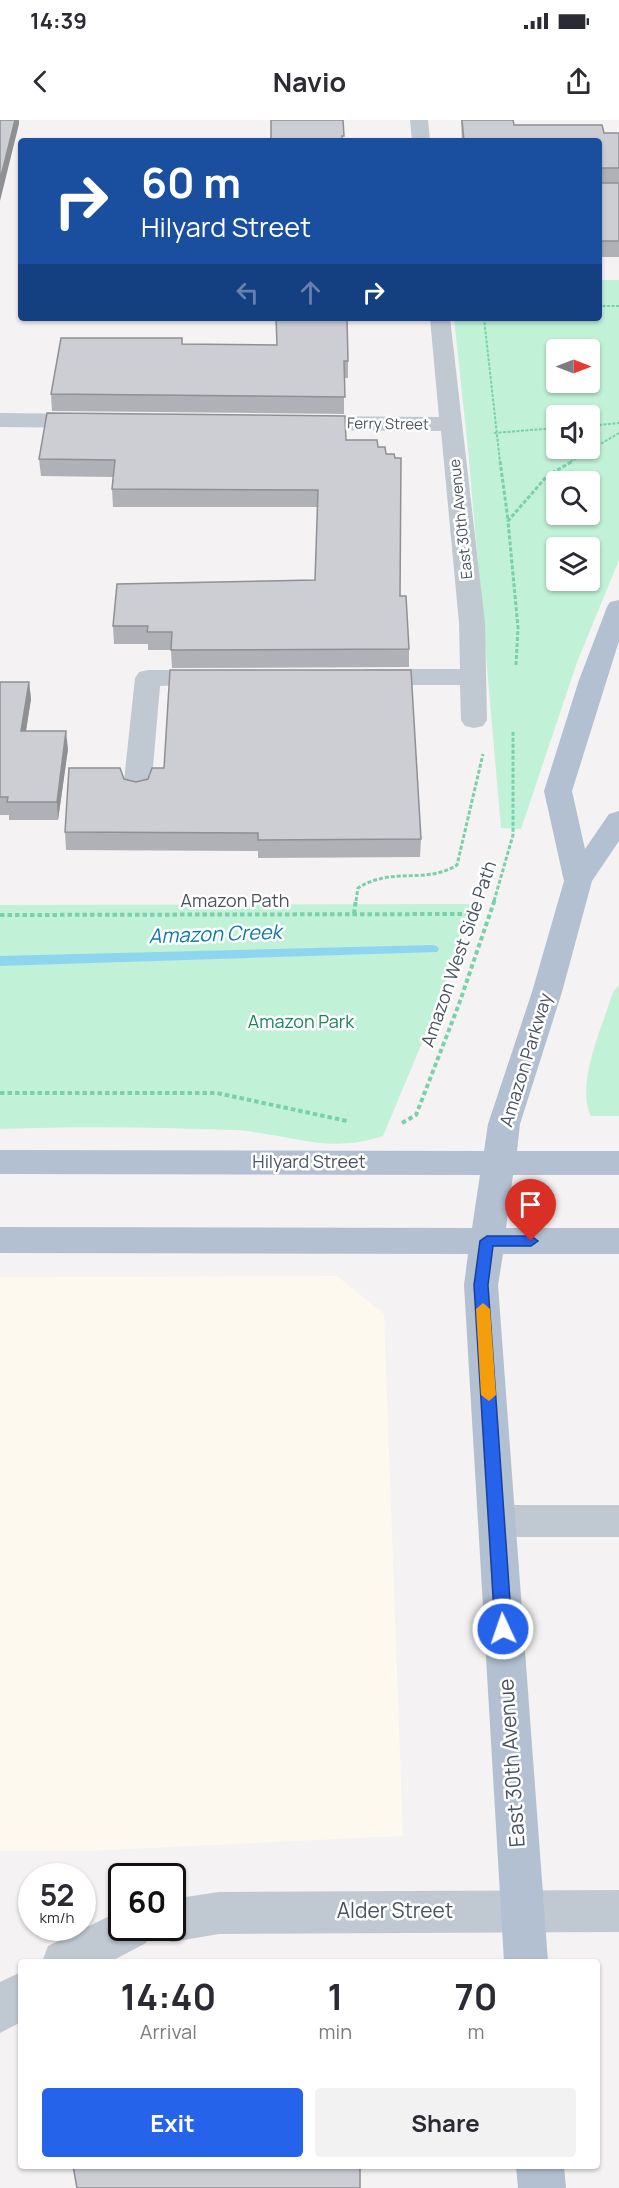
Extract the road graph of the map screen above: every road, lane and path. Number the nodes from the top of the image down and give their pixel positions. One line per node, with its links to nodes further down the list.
1 (419, 120): 2 (street)
2 (421, 138)
3 (602, 306): 4 (path)
4 (619, 306)
5 (440, 321): 12 (street, East 30th Avenue)
6 (484, 321): 14 (path)
7 (0, 420): 8 (street)
8 (107, 421)
9 (273, 423): 12 (street, Ferry Street)
10 (619, 423): 11 (path)
11 (600, 425)
12 (452, 429): 14 (path); 20 (street, East 30th Avenue)
13 (546, 429): 14 (path)
14 (496, 433): 16 (path)
15 (619, 434): 16 (path)
16 (508, 521): 18 (path)
17 (619, 607): 27 (main road, Amazon Parkway)
18 (516, 674)
19 (338, 677): 20 (street)
20 (473, 677): 22 (street, East 30th Avenue)
21 (243, 678): 25 (street)
22 (474, 720)
23 (504, 733): 33 (path, Amazon West Side Path)
24 (485, 747): 28 (path)
25 (137, 790)
26 (619, 820): 27 (main road, Amazon Parkway)
27 (578, 881): 35 (main road, Amazon Parkway)
28 (354, 914): 29 (path, Amazon Path); 30 (path, Amazon Path)
29 (470, 914)
30 (0, 915)
31 (0, 1093): 32 (path)
32 (350, 1121)
33 (400, 1123)
34 (0, 1161): 35 (main road, Hilyard Street)
35 (499, 1163): 36 (main road, Hilyard Street); 39 (main road, Amazon Parkway)
36 (619, 1163)
37 (0, 1240): 39 (main road)
38 (619, 1240): 39 (main road)
39 (487, 1241): 40 (main road, East 30th Avenue)
40 (497, 1521): 41 (street); 42 (main road, East 30th Avenue)
41 (619, 1521)
42 (522, 1910): 43 (street, Alder Street); 44 (street, Alder Street); 47 (main road, East 30th Avenue)
43 (619, 1911)
44 (186, 1918)
45 (108, 1939): 46 (street)
46 (70, 1959)
47 (526, 1959)
48 (18, 1996): 49 (street)
49 (0, 2010)
50 (540, 2169): 51 (main road)
51 (542, 2188)

